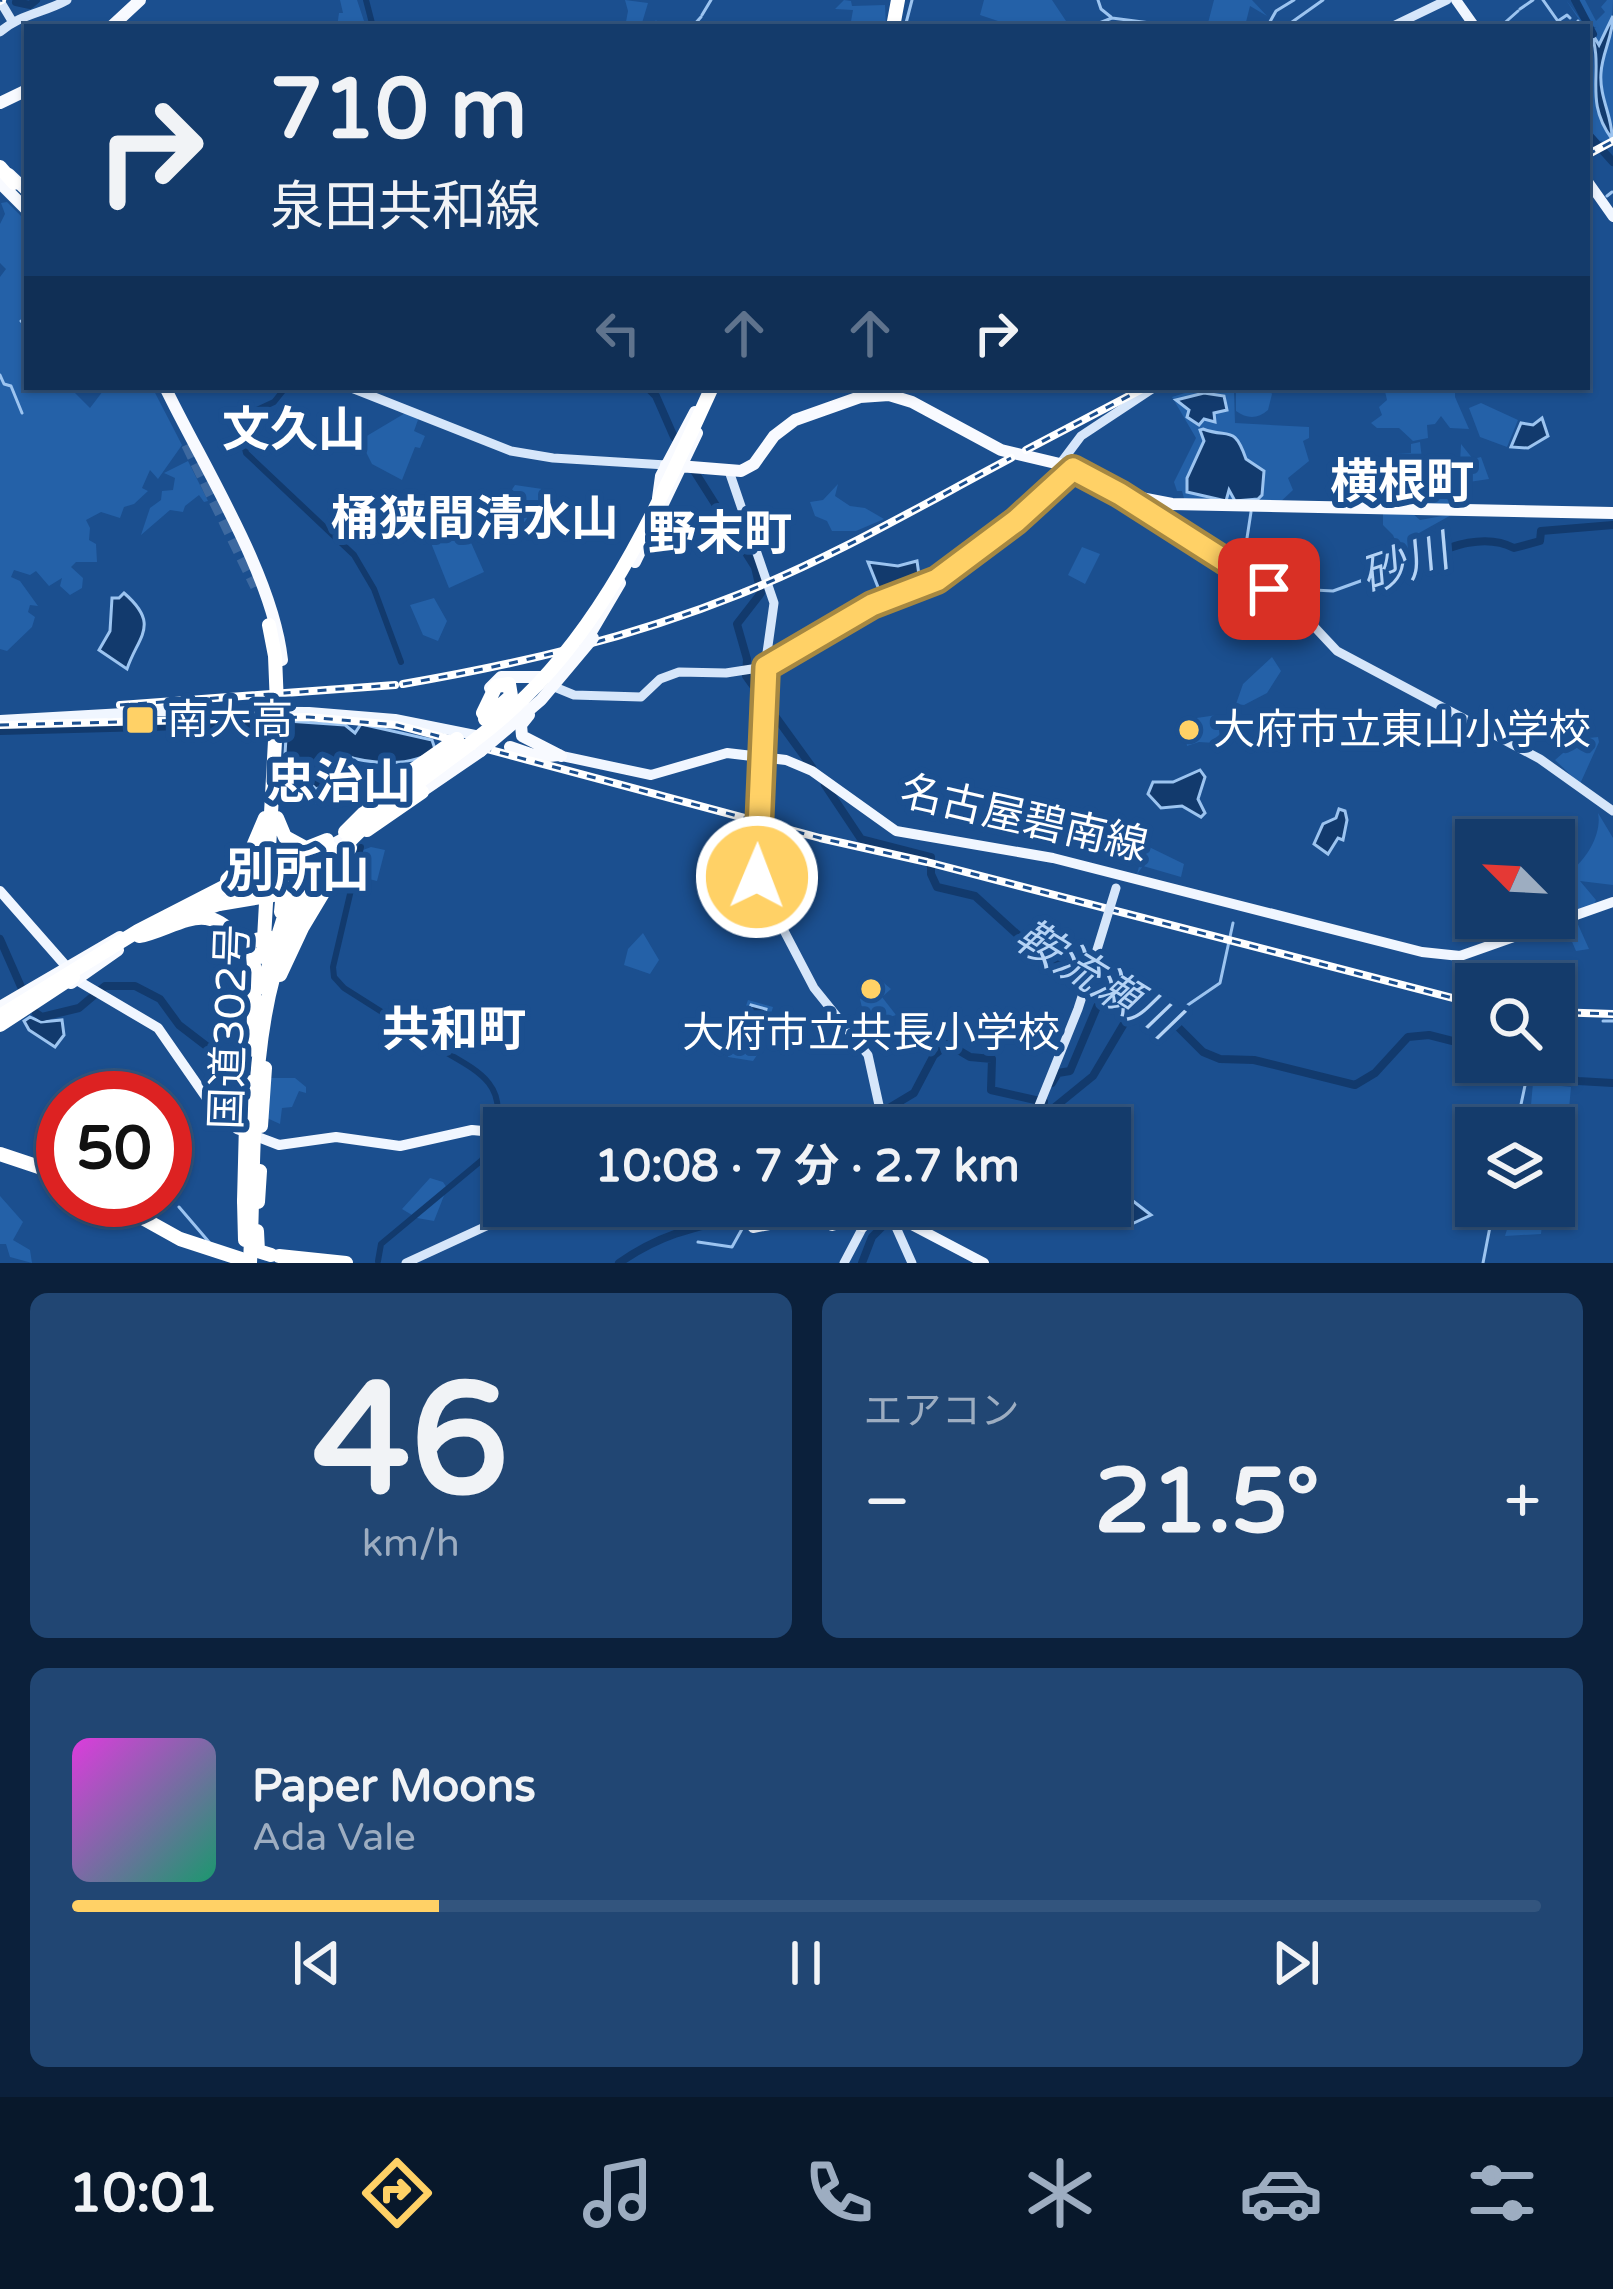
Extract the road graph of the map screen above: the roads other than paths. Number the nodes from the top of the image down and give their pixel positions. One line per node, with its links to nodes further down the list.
1 (67, 0): 5 (main road)
2 (140, 0): 6 (highway)
3 (1454, 0): 7 (main road); 8 (main road)
4 (0, 2): 5 (main road)
5 (12, 21): 9 (main road)
6 (114, 24)
7 (1398, 24)
8 (1474, 24)
9 (0, 32)
10 (6, 179): 12 (highway)
11 (1590, 187): 13 (main road)
12 (24, 206)
13 (1613, 219)
14 (162, 390): 35 (highway, 国道302号, bridge)
15 (357, 390): 22 (main road)
16 (708, 390): 22 (highway, bridge)
17 (708, 390): 33 (highway, bridge)
18 (709, 390): 22 (highway)
19 (709, 390): 33 (highway, bridge)
20 (1150, 390): 21 (main road)
21 (1066, 466): 23 (highway); 24 (highway); 29 (main road)
22 (670, 471): 23 (highway); 26 (highway); 26 (highway)
23 (729, 471): 29 (main road)
24 (1120, 494): 25 (highway); 40 (main road)
25 (1613, 513)
26 (635, 556): 28 (highway)
27 (271, 626): 35 (highway, bridge)
28 (587, 639): 30 (highway, bridge); 31 (highway, bridge); 33 (highway, bridge)
29 (766, 667): 30 (main road); 37 (main road)
30 (554, 682): 31 (highway); 33 (highway)
31 (524, 698): 33 (highway); 33 (highway, bridge); 34 (highway, bridge)
32 (0, 720): 33 (main road)
33 (477, 738): 34 (main road); 34 (highway, bridge); 38 (highway); 38 (highway); 41 (highway, bridge); 41 (highway); 41 (highway, bridge); 42 (highway, bridge); 51 (highway, bridge); 65 (highway, bridge)
34 (540, 751): 36 (highway)
35 (275, 753): 39 (highway, bridge); 44 (highway, bridge); 44 (highway, 国道302号); 49 (highway, bridge); 52 (highway, bridge)
36 (561, 756): 37 (main road, 名古屋碧南線)
37 (760, 756): 43 (main road, 名古屋碧南線); 59 (main road, bridge)
38 (422, 792): 41 (highway); 50 (highway)
39 (278, 802): 41 (highway, bridge); 42 (highway, bridge)
40 (1613, 811)
41 (353, 832): 44 (highway); 46 (highway, bridge); 48 (highway, bridge); 54 (highway, bridge)
42 (322, 864): 48 (highway, bridge); 50 (highway); 51 (highway, bridge); 65 (highway, bridge)
43 (1121, 874): 47 (main road, 名古屋碧南線); 60 (main road, bridge)
44 (268, 878): 46 (highway, bridge); 48 (highway); 56 (highway, bridge); 62 (highway, 国道302号)
45 (0, 891): 52 (main road)
46 (285, 892): 48 (highway, bridge)
47 (1613, 902)
48 (179, 915): 49 (highway, bridge); 49 (highway); 52 (highway, bridge); 57 (highway, bridge)
49 (131, 937): 52 (highway); 55 (highway, bridge)
50 (290, 942): 54 (highway, bridge)
51 (272, 947): 56 (highway, bridge)
52 (75, 971): 53 (highway); 55 (highway, bridge); 62 (main road)
53 (33, 998): 55 (highway, bridge); 55 (highway)
54 (272, 1000): 58 (highway, bridge)
55 (0, 1017)
56 (255, 1018): 57 (highway, bridge); 62 (highway, 国道302号)
57 (253, 1052): 58 (highway, bridge)
58 (258, 1073): 65 (highway, bridge); 65 (highway, bridge)
59 (879, 1107)
60 (1039, 1107)
61 (483, 1131): 62 (main road)
62 (254, 1136): 65 (highway, 国道302号); 71 (highway, 国道302号)
63 (5, 1155): 64 (highway)
64 (36, 1165)
65 (251, 1212): 71 (highway, bridge); 71 (highway)
66 (159, 1227): 71 (highway)
67 (484, 1227): 74 (main road)
68 (862, 1227): 75 (main road)
69 (896, 1227): 76 (main road)
70 (916, 1227): 77 (main road)
71 (254, 1257): 72 (highway); 73 (highway)
72 (304, 1263)
73 (346, 1263)
74 (406, 1263)
75 (844, 1263)
76 (912, 1263)
77 (984, 1263)

